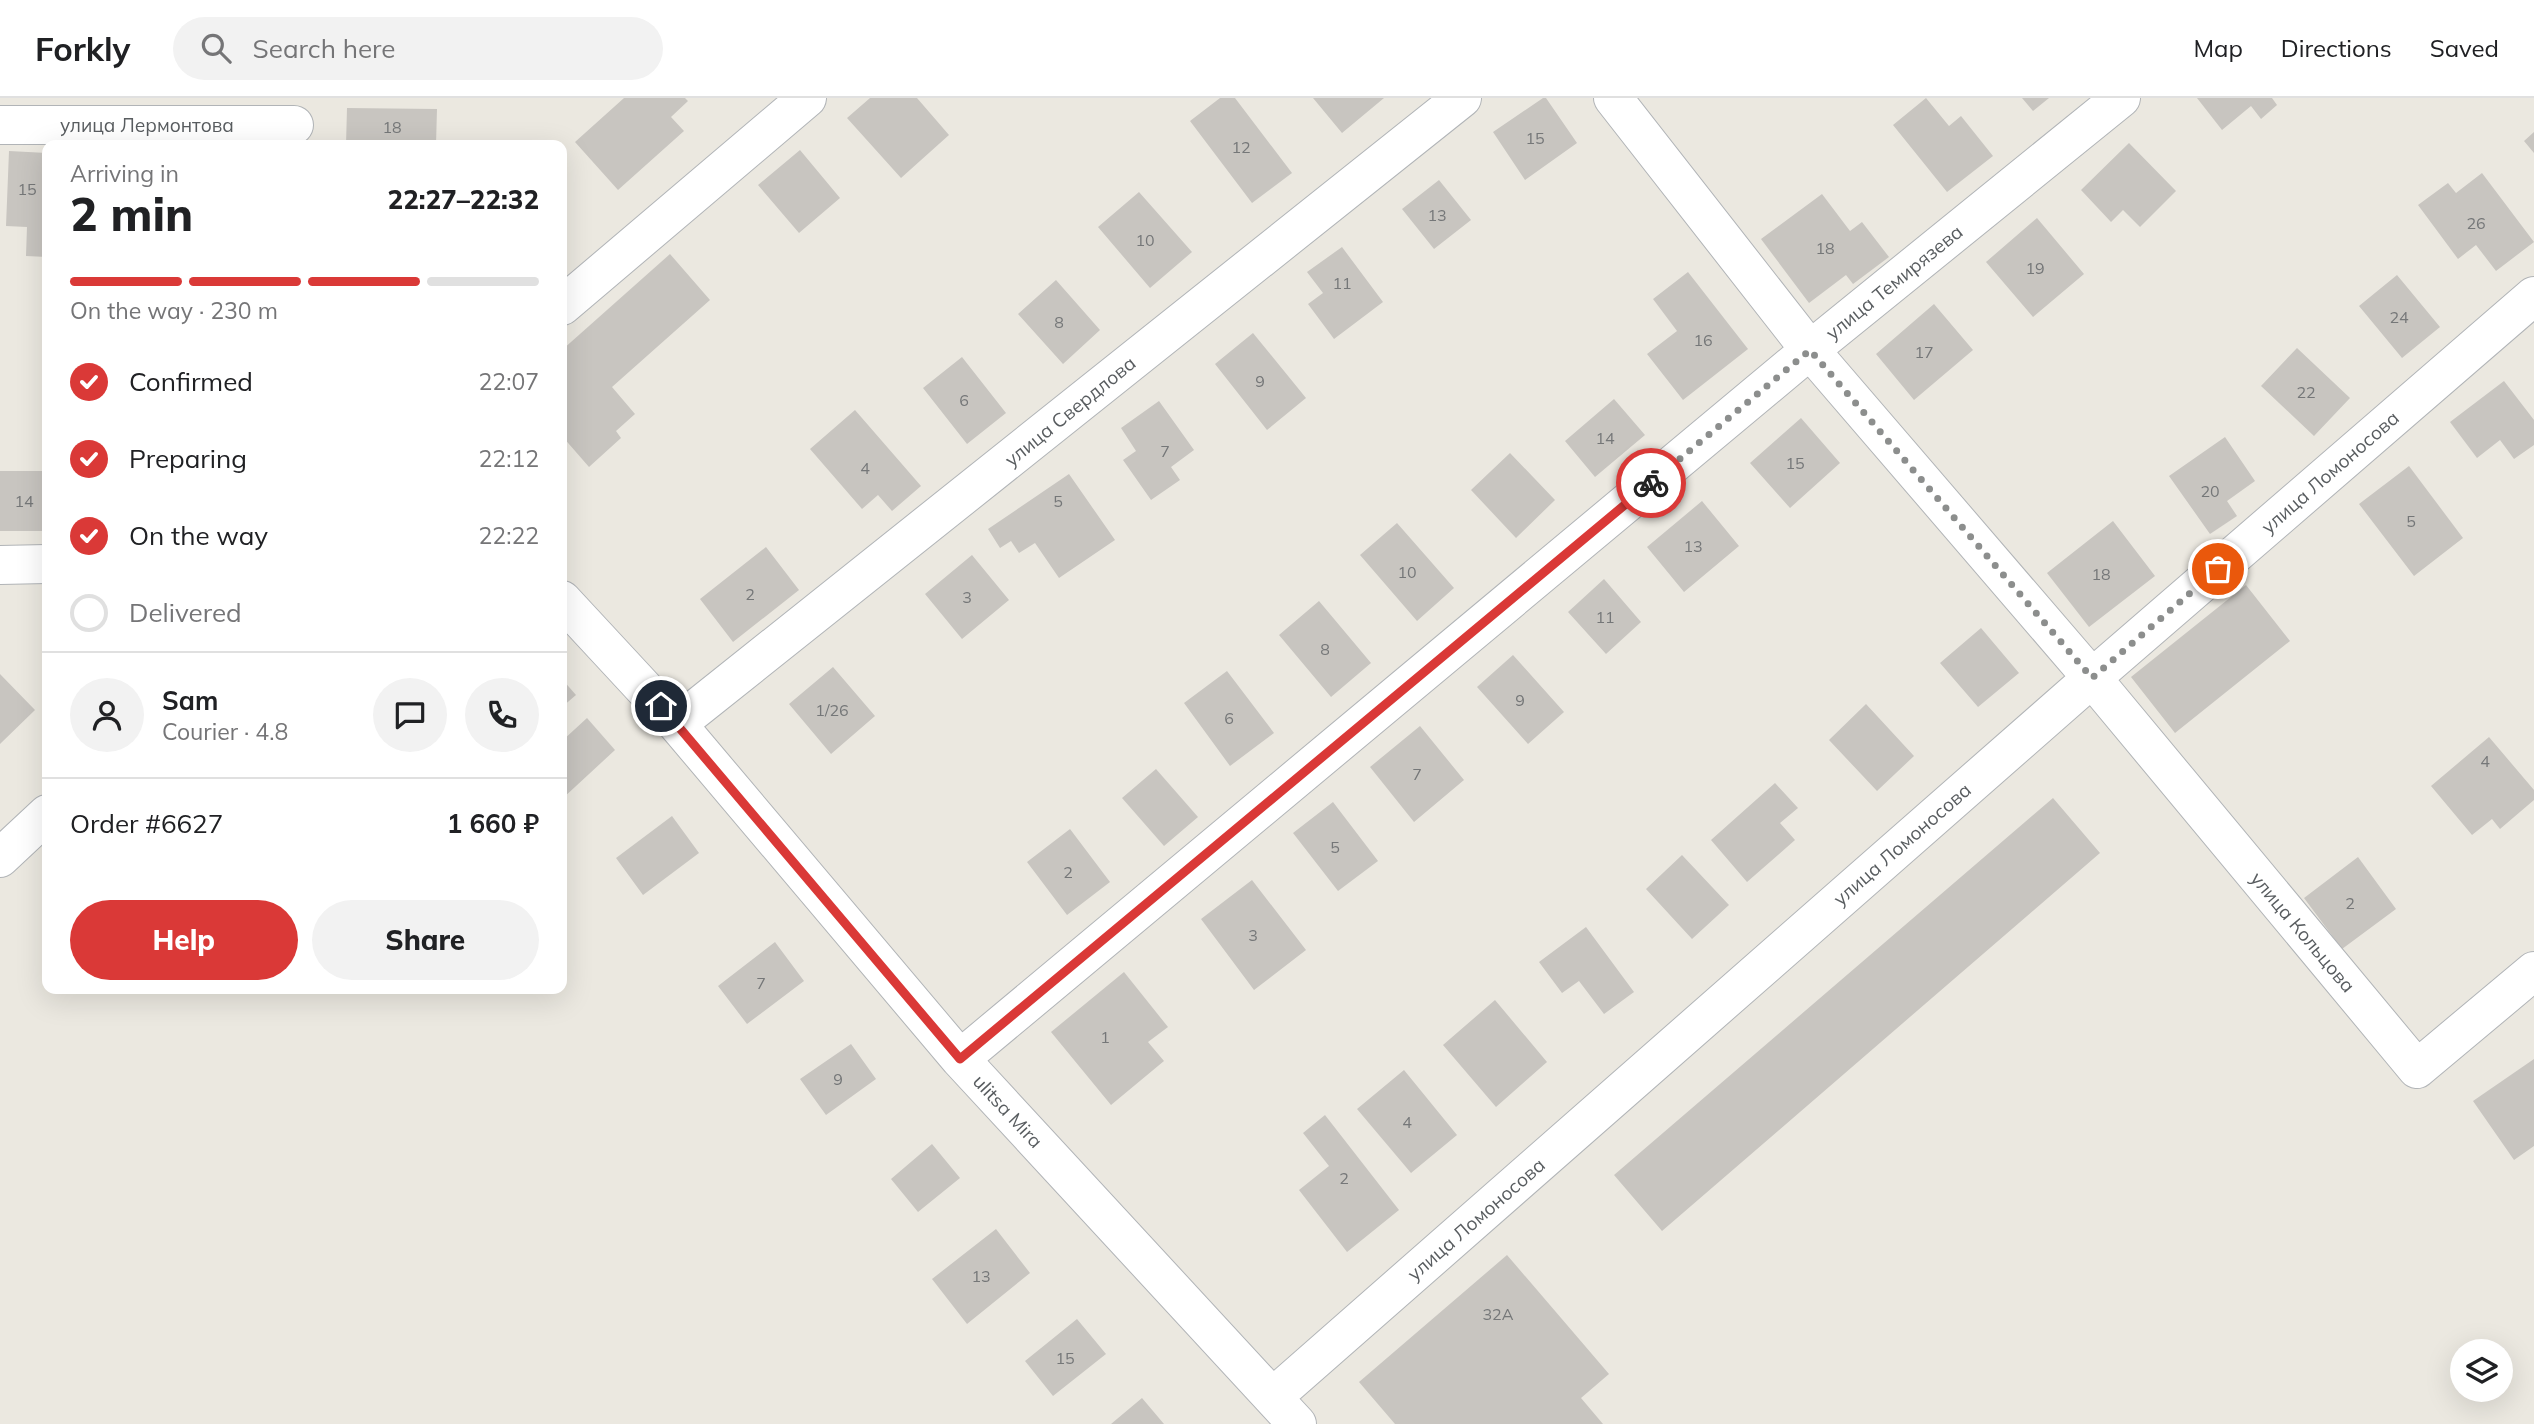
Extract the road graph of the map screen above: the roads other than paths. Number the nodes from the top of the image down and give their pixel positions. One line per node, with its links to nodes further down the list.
1 (807, 98): 8 (street)
2 (1462, 98): 14 (street, улица Свердлова)
3 (1613, 98): 9 (street)
4 (2121, 98): 9 (street, улица Темирязева)
5 (296, 123): 6 (street, улица Лермонтова)
6 (0, 125)
7 (2534, 296): 13 (street, улица Ломоносова)
8 (567, 302)
9 (1810, 350): 13 (street); 18 (street, улица Темирязева)
10 (42, 564): 11 (street)
11 (0, 565)
12 (567, 605): 14 (street, ulitsa Mira)
13 (2092, 678): 17 (street, улица Кольцова); 19 (street, улица Ломоносова)
14 (677, 724): 18 (street, ulitsa Mira)
15 (42, 819): 16 (street)
16 (0, 858)
17 (2534, 971)
18 (960, 1059): 19 (street, ulitsa Mira)
19 (1286, 1410)

